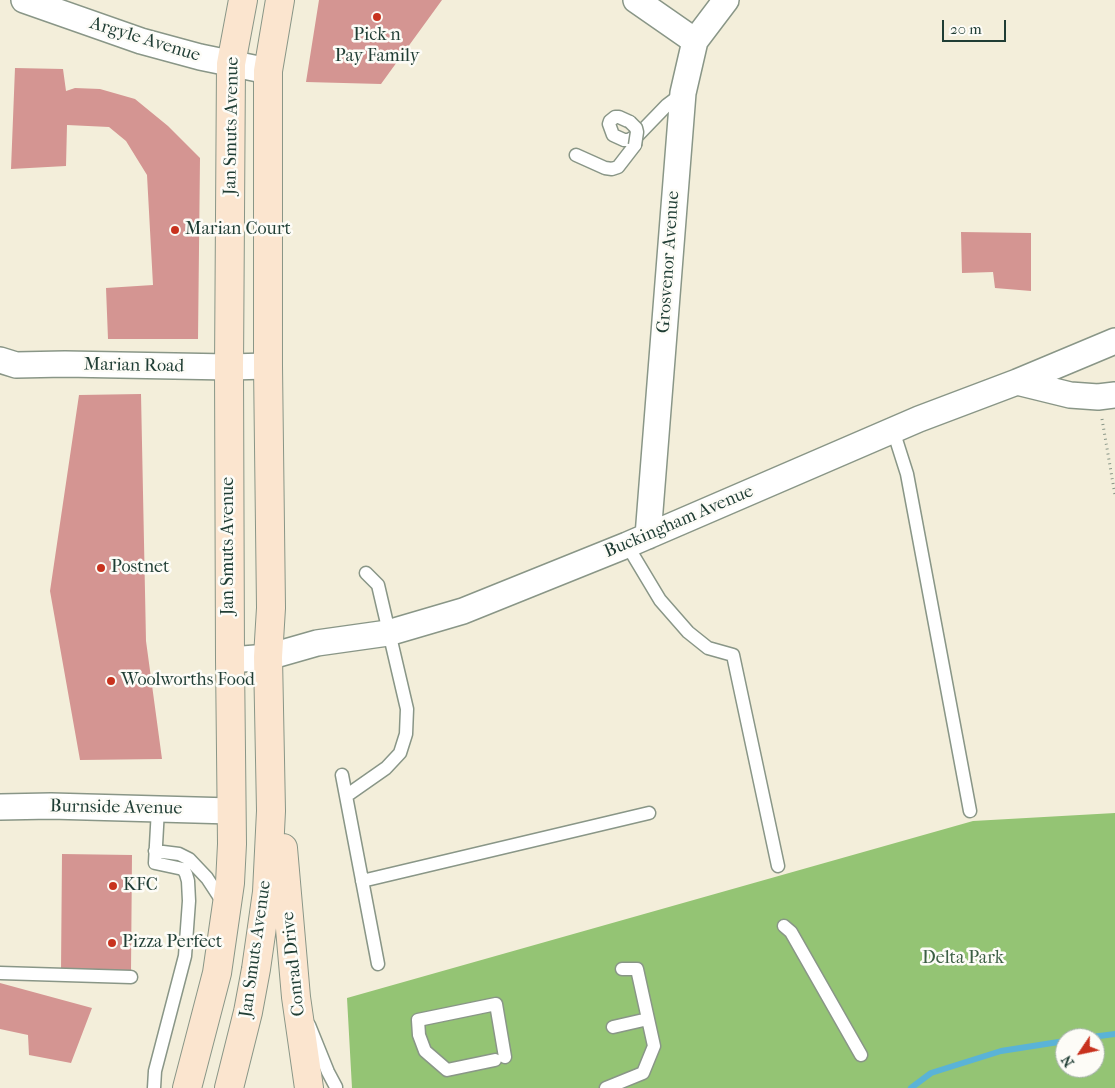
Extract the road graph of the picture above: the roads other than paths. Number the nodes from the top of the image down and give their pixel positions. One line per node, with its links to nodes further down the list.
1 (24, 0): 7 (street, Argyle Avenue)
2 (243, 0): 7 (main road, Jan Smuts Avenue)
3 (280, 0): 8 (main road, Jan Smuts Avenue)
4 (636, 0): 6 (street)
5 (726, 0): 6 (street, Grosvenor Avenue)
6 (695, 41): 9 (street, Grosvenor Avenue)
7 (232, 64): 8 (street, Argyle Avenue); 14 (main road, Jan Smuts Avenue)
8 (268, 71): 13 (main road, Jan Smuts Avenue)
9 (683, 92): 10 (lane, bridge); 18 (street, Grosvenor Avenue)
10 (576, 155)
11 (1115, 341): 15 (street, Buckingham Avenue)
12 (0, 360): 14 (street, Marian Road)
13 (268, 366): 14 (street, Marian Road); 21 (main road, Jan Smuts Avenue)
14 (229, 367): 22 (main road, Jan Smuts Avenue)
15 (1017, 382): 16 (street); 17 (street, Buckingham Avenue)
16 (1107, 396)
17 (893, 430): 18 (street, Buckingham Avenue); 29 (lane)
18 (638, 541): 20 (street, Buckingham Avenue); 32 (lane)
19 (366, 573): 20 (lane)
20 (388, 633): 21 (street, Buckingham Avenue); 24 (lane)
21 (268, 657): 22 (street, Buckingham Avenue); 28 (main road, Jan Smuts Avenue)
22 (230, 660): 27 (main road, Jan Smuts Avenue)
23 (342, 775): 24 (lane)
24 (346, 796): 33 (lane)
25 (0, 807): 26 (street, Burnside Avenue)
26 (158, 809): 27 (street, Burnside Avenue); 31 (lane)
27 (231, 811): 28 (main road); 34 (main road, Jan Smuts Avenue)
28 (271, 811): 46 (main road, Jan Smuts Avenue); 47 (main road, Conrad Drive)
29 (970, 811)
30 (649, 813): 33 (lane)
31 (155, 851): 34 (lane); 44 (lane)
32 (778, 866)
33 (362, 881): 36 (lane)
34 (226, 907): 45 (main road, Jan Smuts Avenue)
35 (784, 926): 42 (lane)
36 (378, 964)
37 (622, 969): 40 (lane)
38 (0, 973): 39 (lane)
39 (131, 977)
40 (648, 1019): 41 (lane); 48 (lane)
41 (613, 1027)
42 (861, 1055)
43 (500, 1058): 43 (lane)
44 (154, 1088)
45 (187, 1088)
46 (229, 1088)
47 (331, 1088)
48 (606, 1088)

